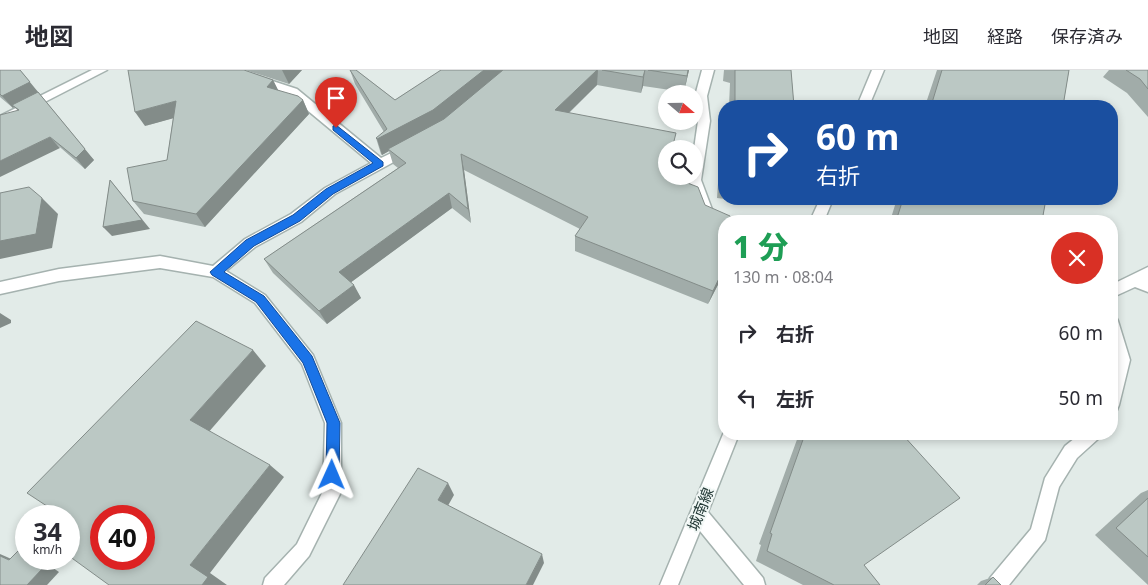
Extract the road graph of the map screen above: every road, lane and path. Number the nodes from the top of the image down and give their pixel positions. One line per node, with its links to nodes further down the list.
1 (101, 70): 6 (street)
2 (228, 70): 8 (street)
3 (708, 70): 9 (street)
4 (878, 70): 5 (street)
5 (866, 100)
6 (0, 121)
7 (419, 143): 8 (street)
8 (380, 164): 10 (street)
9 (718, 221)
10 (216, 272): 13 (street); 20 (street)
11 (1148, 273): 12 (street)
12 (1142, 284): 14 (street)
13 (0, 288)
14 (1118, 290)
15 (1118, 345): 16 (street)
16 (1118, 376)
17 (729, 440): 19 (street, 城南線)
18 (1085, 440): 23 (street)
19 (698, 514): 21 (street, 城南線); 22 (street)
20 (272, 585)
21 (669, 585)
22 (756, 585)
23 (997, 585)

